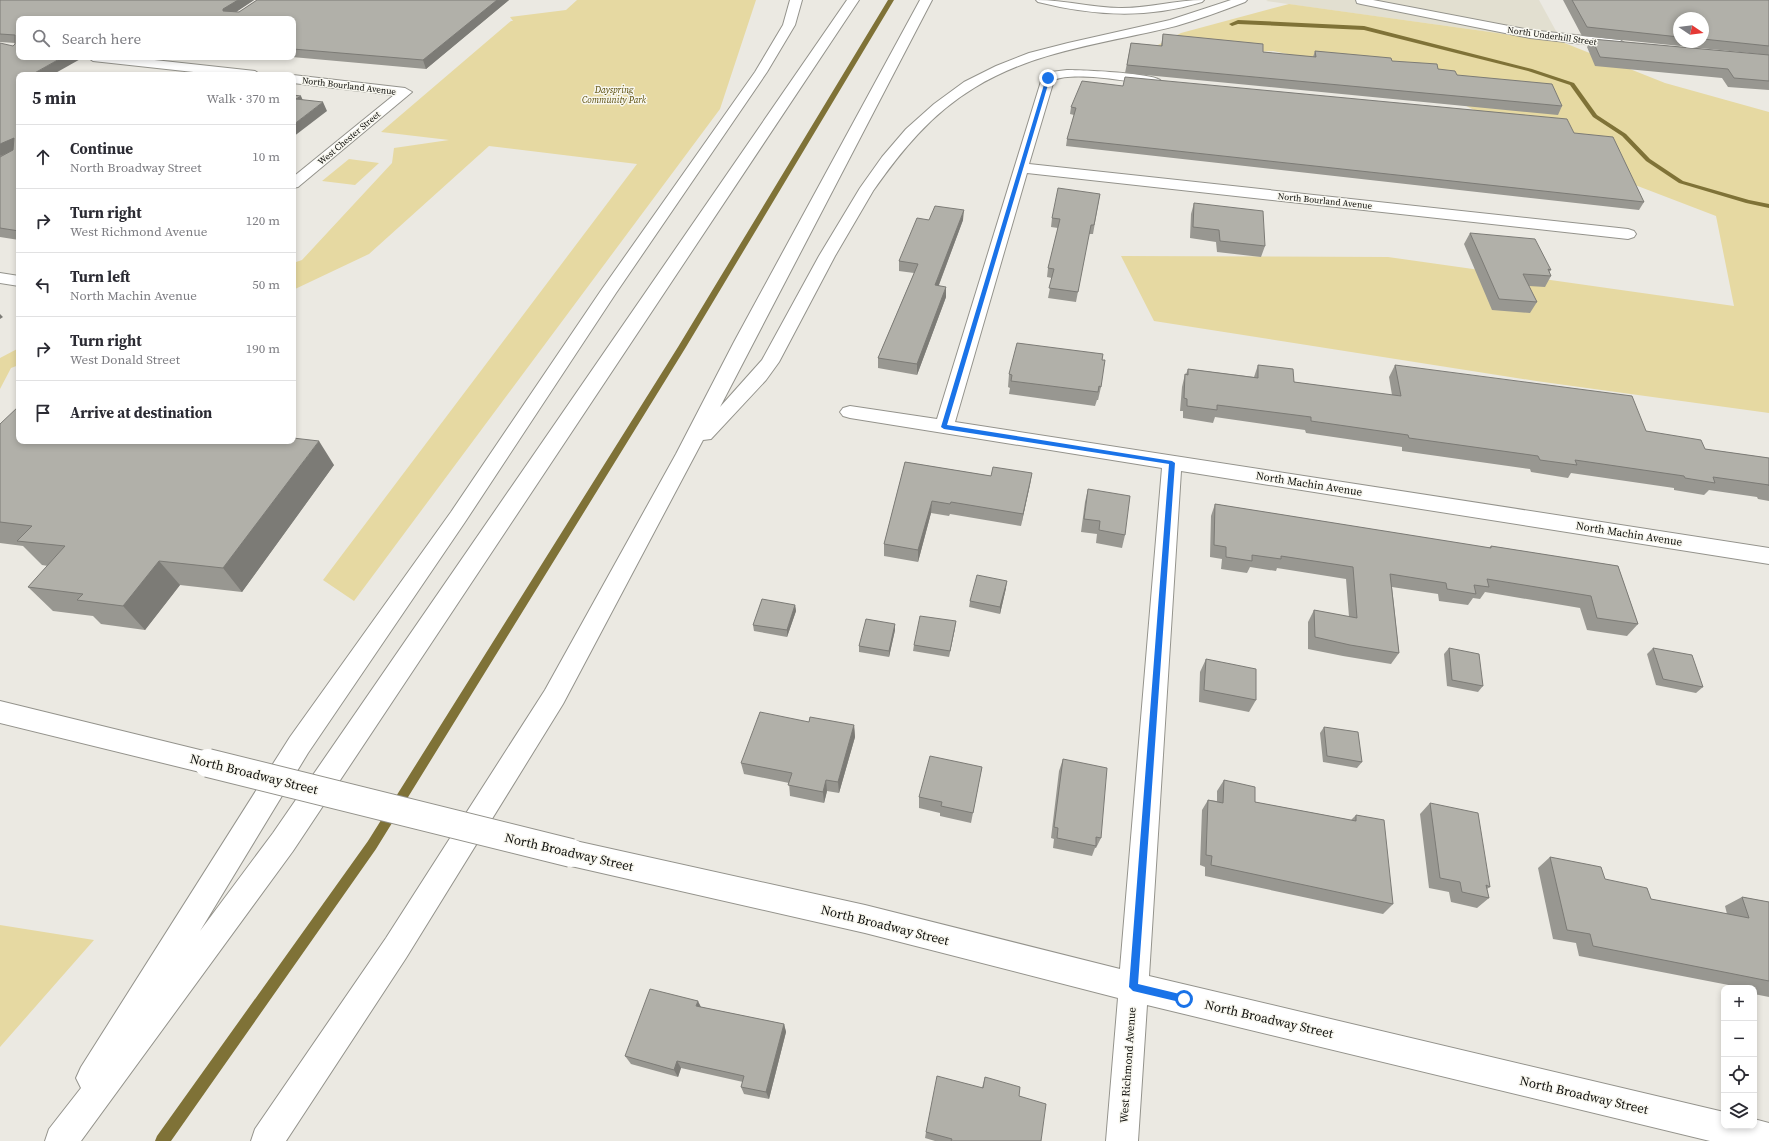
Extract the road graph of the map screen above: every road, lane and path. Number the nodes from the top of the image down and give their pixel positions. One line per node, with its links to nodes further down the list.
1 (796, 0): 32 (main road)
2 (842, 0): 18 (main road)
3 (853, 0): 18 (main road)
4 (926, 0): 26 (main road)
5 (1042, 0): 6 (main road)
6 (1198, 0)
7 (1241, 0): 26 (main road)
8 (1361, 1): 9 (main road, North Underhill Street)
9 (1631, 46)
10 (123, 60): 12 (main road)
11 (169, 60): 12 (main road)
12 (162, 64): 13 (main road); 14 (main road)
13 (150, 72)
14 (230, 72)
15 (296, 79): 17 (main road, North Bourland Avenue)
16 (1171, 82): 19 (main road)
17 (405, 92): 20 (main road, West Chester Street)
18 (777, 111): 33 (main road)
19 (1022, 168): 21 (main road, North Bourland Avenue); 25 (main road)
20 (296, 182)
21 (1628, 234)
22 (0, 278): 23 (main road)
23 (16, 281)
24 (850, 412): 25 (main road, North Machin Avenue)
25 (944, 427): 27 (main road, North Machin Avenue)
26 (686, 454): 34 (main road)
27 (1172, 463): 28 (main road, North Machin Avenue); 30 (main road, West Richmond Avenue)
28 (1769, 556)
29 (0, 712): 30 (main road, North Broadway Street, bridge)
30 (1133, 987): 31 (main road, North Broadway Street); 35 (main road, West Richmond Avenue)
31 (1769, 1139)
32 (53, 1141)
33 (61, 1141)
34 (267, 1141)
35 (1122, 1141)

